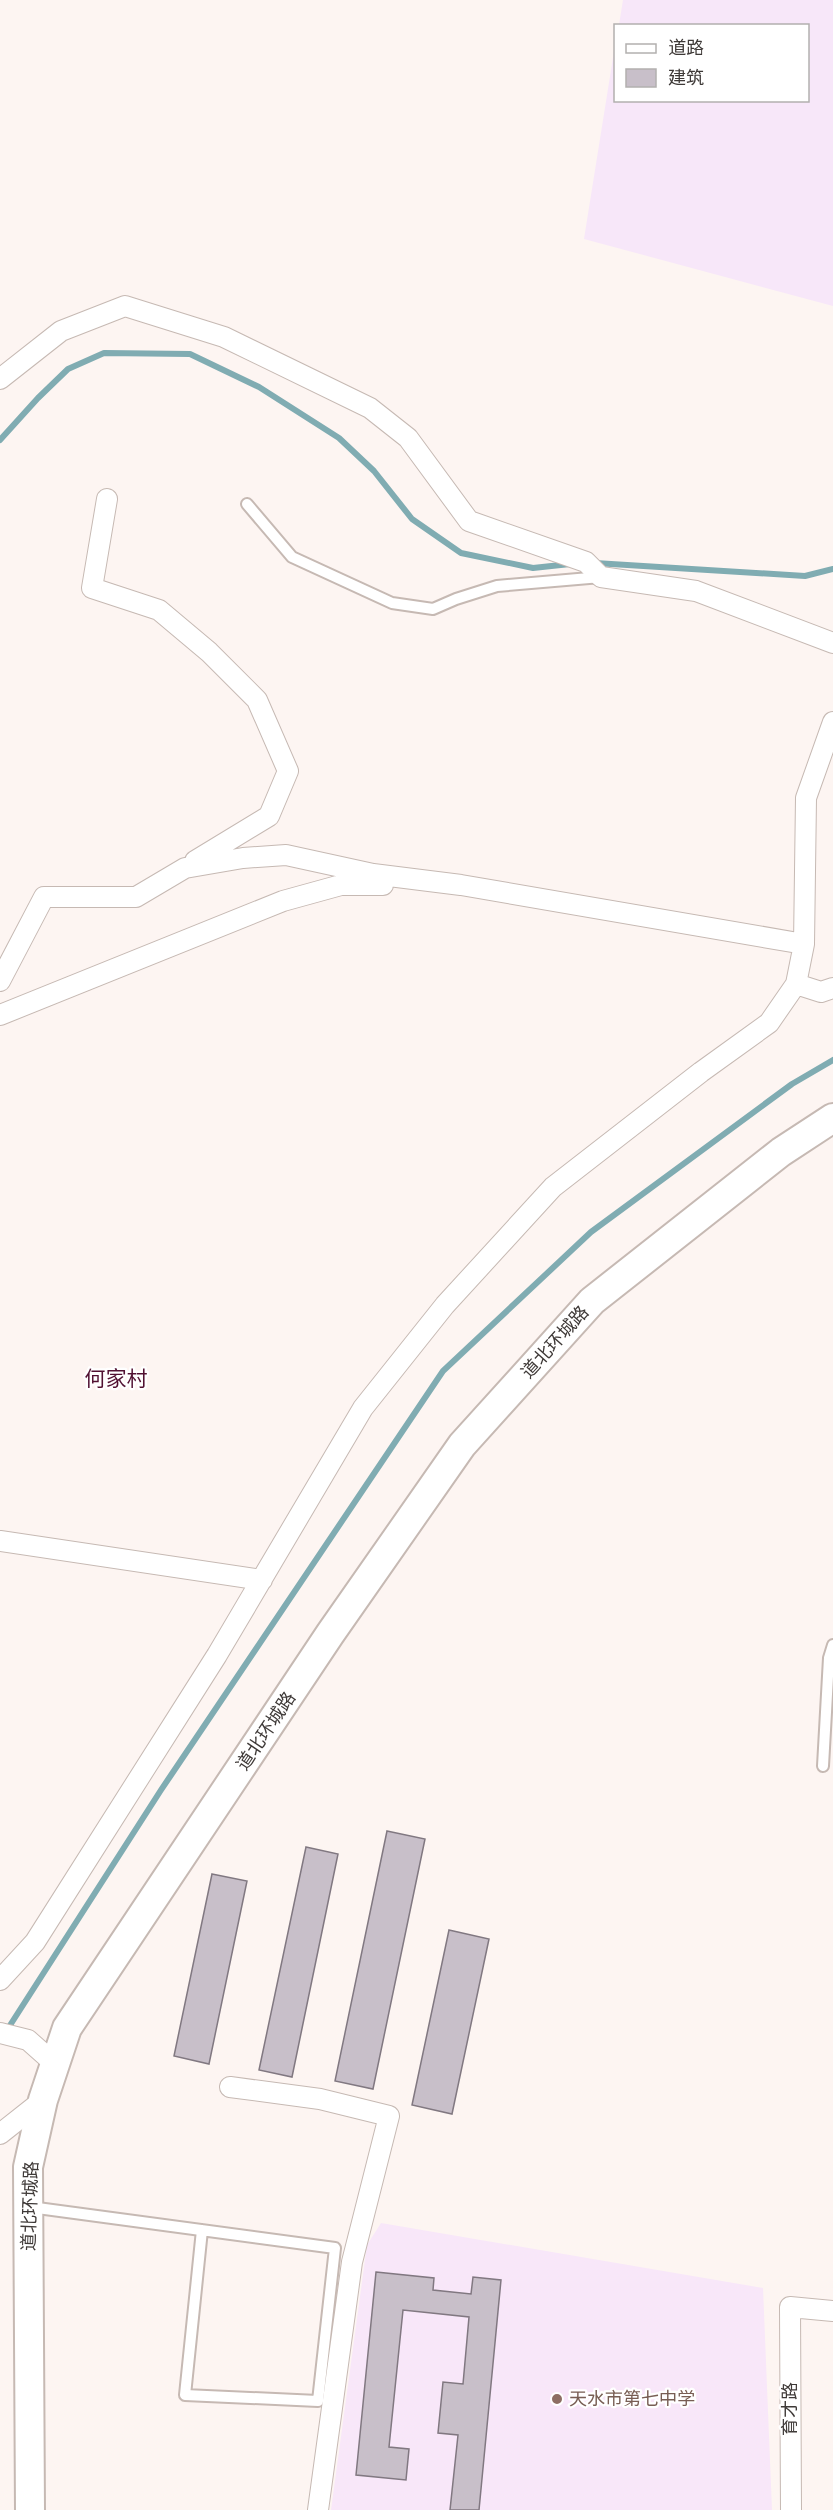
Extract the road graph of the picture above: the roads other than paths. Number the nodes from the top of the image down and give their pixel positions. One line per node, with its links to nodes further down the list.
1 (0, 379): 4 (street)
2 (107, 499): 7 (street)
3 (247, 504): 4 (lane)
4 (601, 577): 5 (street)
5 (833, 643)
6 (833, 722): 9 (street)
7 (185, 867): 8 (street); 10 (street)
8 (461, 885): 9 (street); 13 (street)
9 (804, 944): 11 (street)
10 (0, 981)
11 (796, 984): 12 (street); 16 (street)
12 (833, 988)
13 (0, 1016)
14 (833, 1118): 21 (street, 道北环城路)
15 (0, 1541): 16 (street)
16 (262, 1580): 19 (street)
17 (833, 1645): 18 (lane)
18 (823, 1766)
19 (0, 1980)
20 (0, 2033): 21 (street)
21 (55, 2064): 23 (street, 道北环城路)
22 (230, 2087): 29 (street)
23 (43, 2100): 24 (street); 25 (street, 道北环城路)
24 (0, 2134)
25 (28, 2206): 26 (lane); 28 (street, 道北环城路)
26 (202, 2230): 26 (lane)
27 (833, 2312): 30 (street, 育才路)
28 (30, 2510)
29 (318, 2510)
30 (791, 2510)

